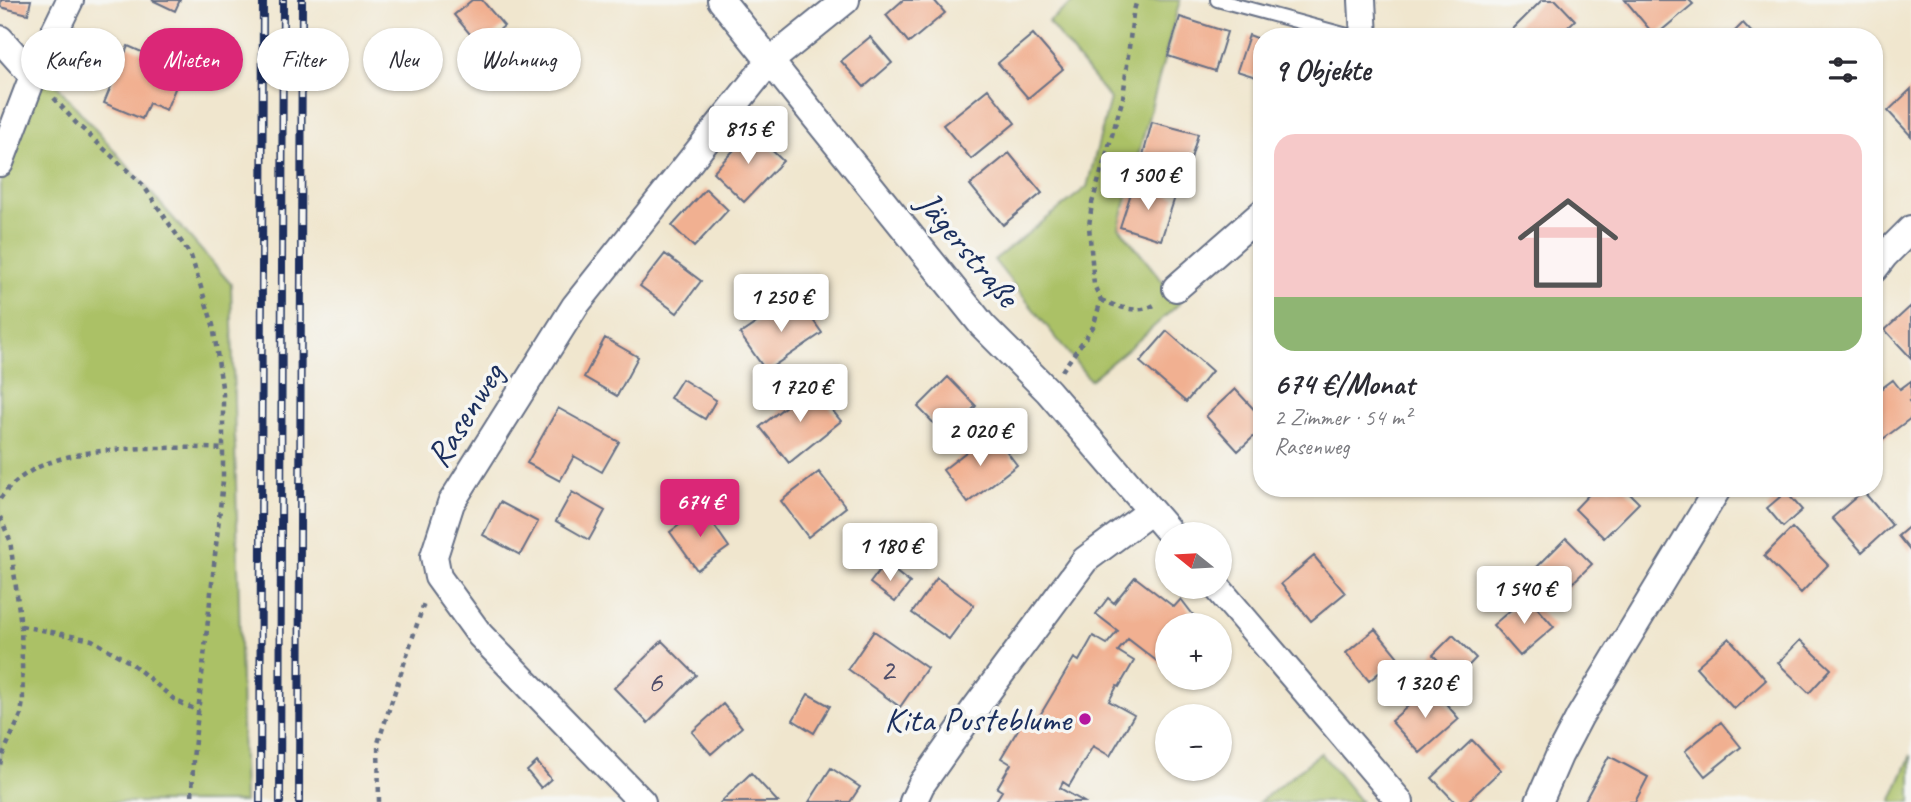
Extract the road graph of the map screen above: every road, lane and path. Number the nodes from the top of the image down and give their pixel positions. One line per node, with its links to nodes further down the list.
1 (70, 0): 7 (street)
2 (721, 0): 11 (street, Jägerstraße)
3 (846, 0): 11 (street, Rasenweg)
4 (1137, 0): 20 (path)
5 (1217, 0): 8 (lane)
6 (1363, 0): 9 (street)
7 (56, 28)
8 (1321, 28)
9 (1364, 28)
10 (0, 40): 12 (street)
11 (769, 62): 21 (street, Jägerstraße); 28 (street, Rasenweg)
12 (21, 63)
13 (27, 91): 15 (street)
14 (47, 91): 22 (path)
15 (0, 163)
16 (1253, 221): 19 (street)
17 (1911, 229): 18 (street)
18 (1883, 257)
19 (1176, 288): 20 (path)
20 (1101, 300): 21 (path)
21 (1048, 391): 25 (street, Jägerstraße)
22 (223, 449): 24 (path); 31 (path)
23 (1713, 497): 38 (street)
24 (0, 499)
25 (1151, 511): 27 (street, Jägerstraße); 36 (street)
26 (0, 517): 30 (path)
27 (1161, 522)
28 (438, 577): 34 (path); 35 (street)
29 (1227, 599): 37 (street)
30 (21, 625): 31 (path); 32 (path)
31 (199, 711): 33 (path)
32 (0, 766)
33 (192, 802)
34 (379, 802)
35 (642, 802)
36 (913, 802)
37 (1400, 802)
38 (1539, 802)

